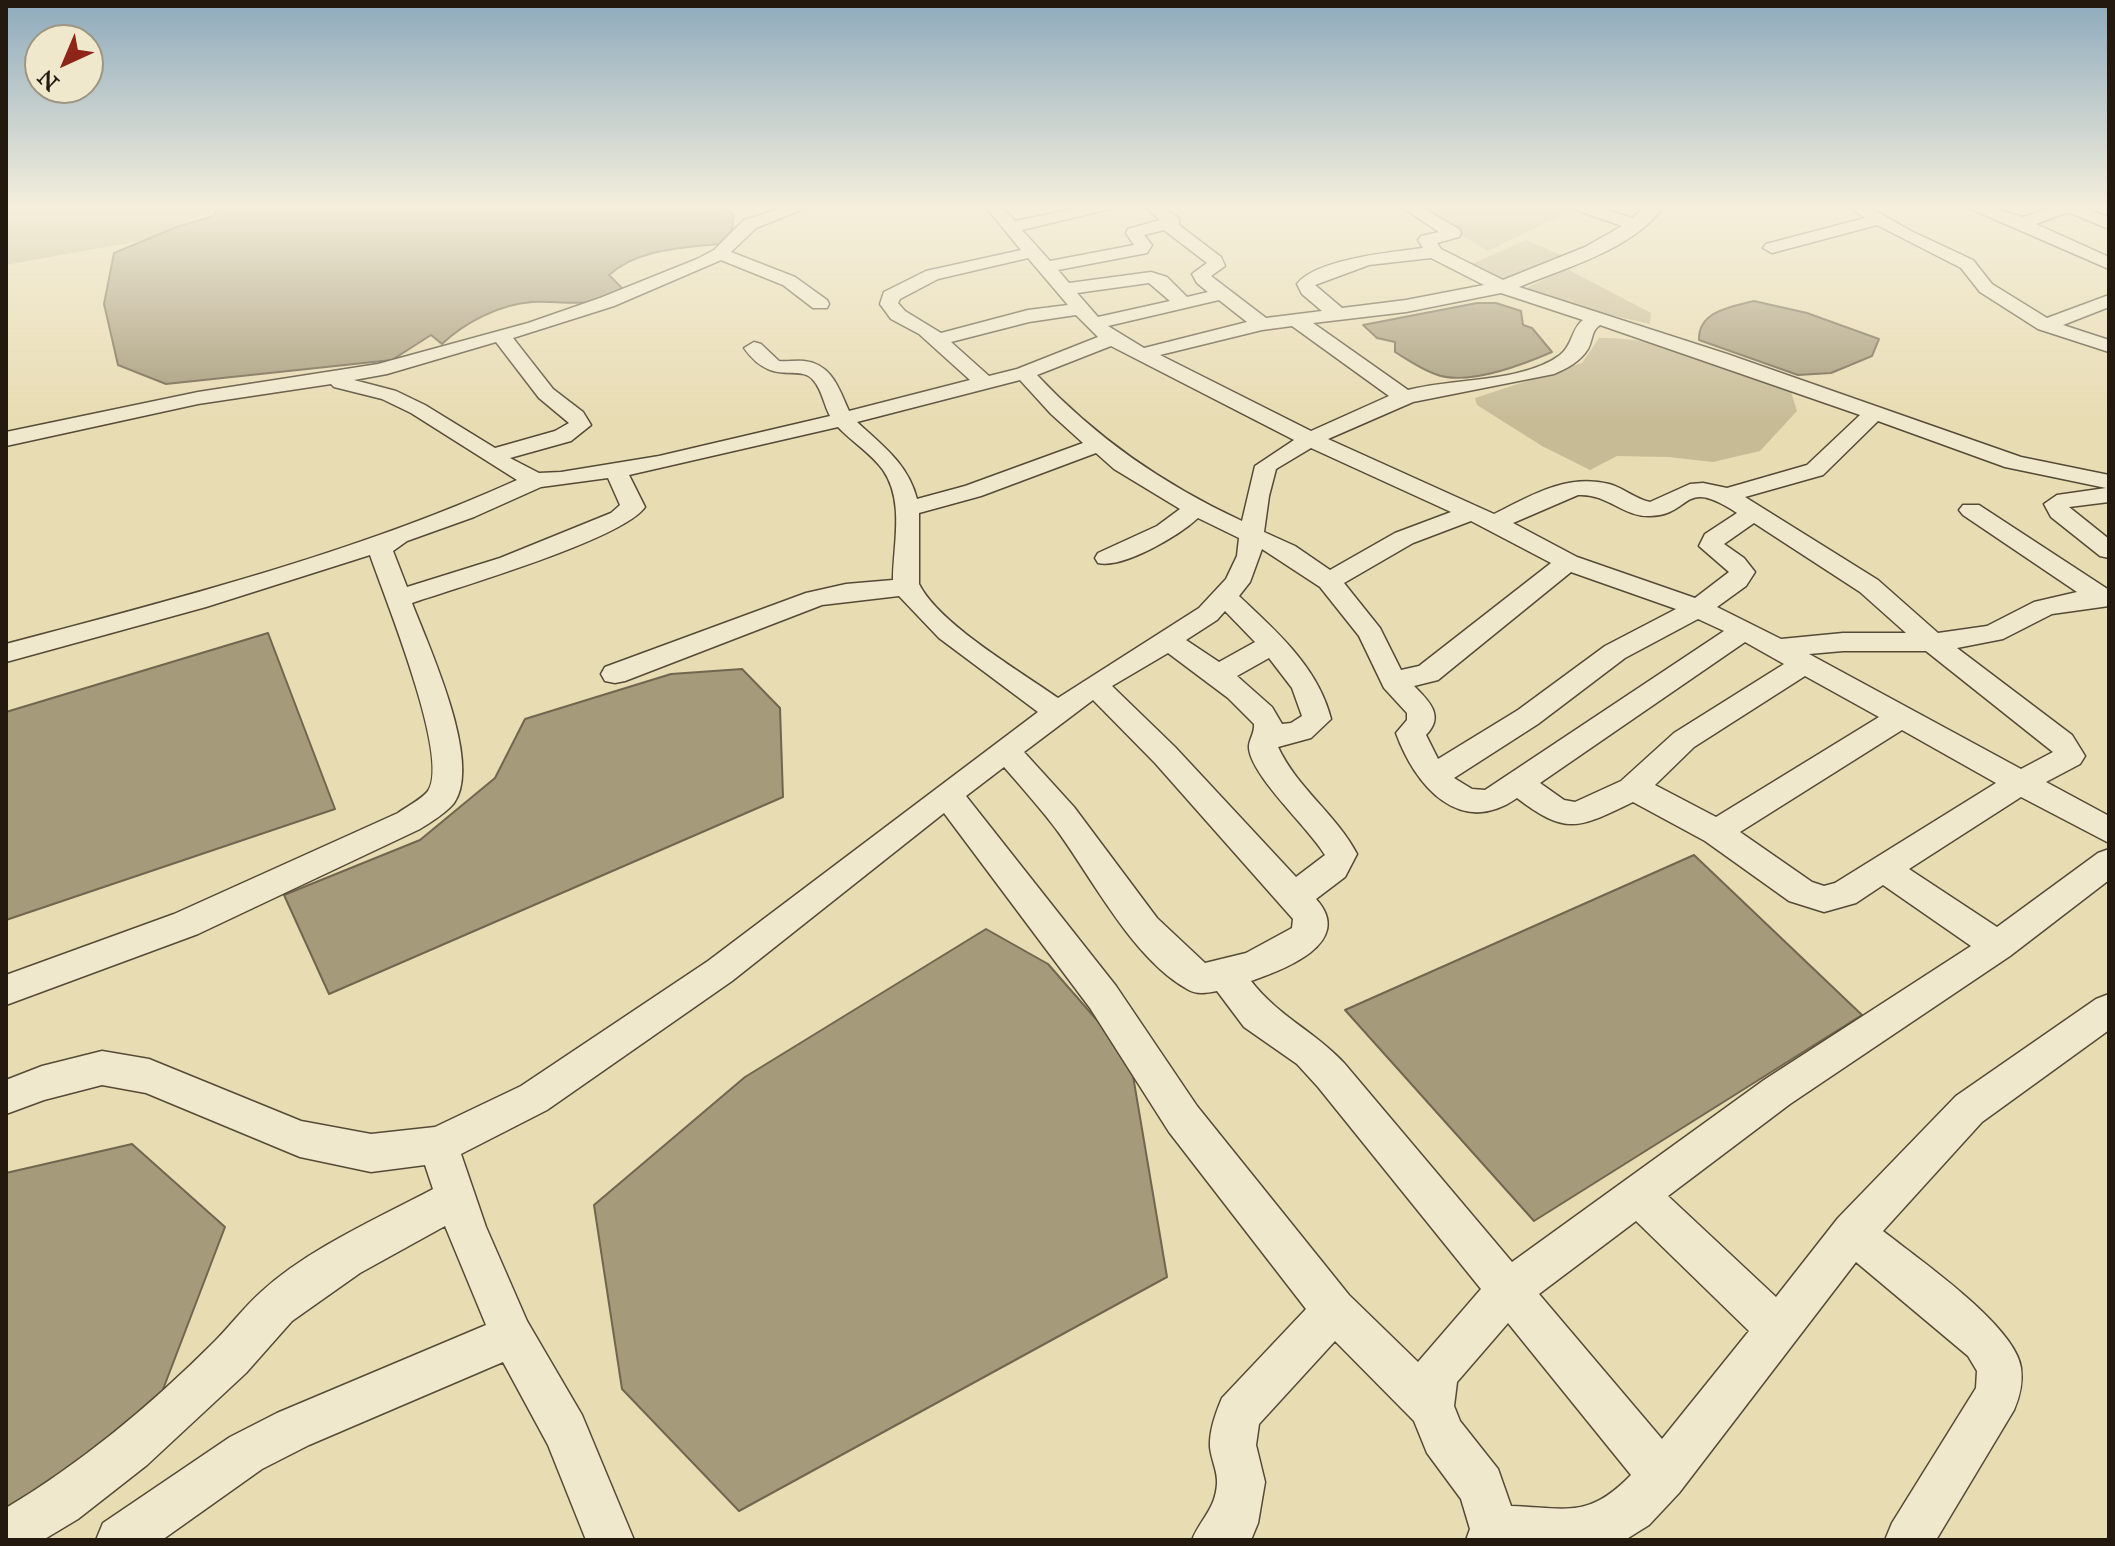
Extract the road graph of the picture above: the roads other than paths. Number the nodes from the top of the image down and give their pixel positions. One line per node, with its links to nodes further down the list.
1 (663, 278): 24 (street)
2 (782, 278): 16 (street)
3 (926, 278): 25 (street)
4 (1056, 278): 13 (street)
5 (1143, 278): 13 (street)
6 (1154, 278): 15 (street)
7 (1203, 278): 14 (street)
8 (1313, 278): 18 (street)
9 (1485, 278): 12 (street)
10 (1524, 278): 12 (street)
11 (1978, 278): 23 (street)
12 (1502, 287): 18 (street); 20 (street)
13 (1065, 289): 21 (street)
14 (1223, 294): 15 (street); 22 (street)
15 (1183, 303): 21 (street)
16 (820, 304)
17 (2106, 306): 23 (street)
18 (1337, 314): 19 (street)
19 (1293, 318): 22 (street); 32 (street)
20 (1597, 319): 32 (street); 33 (street)
21 (1095, 324): 25 (street); 28 (street); 29 (street)
22 (1262, 324): 28 (street)
23 (2045, 325): 26 (street)
24 (501, 335): 30 (street); 38 (street)
25 (937, 340): 31 (street)
26 (2109, 346)
27 (754, 348): 34 (street)
28 (1142, 354): 36 (street)
29 (1024, 373): 31 (street); 37 (street)
30 (321, 379): 35 (street); 38 (street)
31 (984, 382): 34 (street)
32 (1405, 398): 36 (street)
33 (1873, 414): 41 (street); 42 (street)
34 (843, 419): 39 (street); 45 (street)
35 (6, 439)
36 (1312, 440): 48 (street); 49 (street)
37 (1097, 445): 44 (street); 45 (street)
38 (492, 456): 40 (street)
39 (616, 470): 40 (street); 57 (street)
40 (537, 480): 50 (street)
41 (2109, 482)
42 (1726, 495): 47 (street); 48 (street)
43 (2109, 495): 51 (street)
44 (1195, 508): 49 (street); 52 (street)
45 (907, 509): 55 (street)
46 (1971, 510): 58 (street)
47 (1754, 512): 59 (street); 62 (street)
48 (1483, 518): 53 (street); 54 (street)
49 (1252, 534): 54 (street); 56 (street)
50 (385, 543): 57 (street); 65 (street)
51 (2109, 551)
52 (1107, 558)
53 (1568, 562): 59 (street); 69 (street)
54 (1329, 581): 69 (street)
55 (906, 587): 67 (street); 71 (street)
56 (1224, 596): 61 (street); 63 (street)
57 (400, 598): 87 (street)
58 (2106, 598): 62 (street)
59 (1698, 608): 60 (street); 75 (street)
60 (1744, 630): 64 (street); 77 (street)
61 (1167, 639): 68 (street); 70 (street)
62 (1932, 642): 64 (street); 76 (street)
63 (1273, 644): 68 (street); 73 (street)
64 (1780, 648): 66 (street)
65 (6, 653)
66 (1805, 663): 72 (street); 78 (street)
67 (615, 674)
68 (1216, 676): 73 (street)
69 (1394, 681): 75 (street)
70 (1094, 685): 71 (street); 84 (street)
71 (1058, 712): 74 (street)
72 (1902, 716): 76 (street); 81 (street)
73 (1270, 733): 84 (street)
74 (1006, 750): 79 (street); 86 (street)
75 (1434, 776): 77 (street)
76 (2021, 782): 80 (street); 83 (street)
77 (1518, 783): 78 (street)
78 (1632, 789): 81 (street)
79 (947, 794): 90 (street); 95 (street)
80 (2109, 831)
81 (1716, 832): 83 (street)
82 (2109, 862): 85 (street)
83 (1884, 869): 85 (street)
84 (1293, 897): 86 (street)
85 (1998, 946): 91 (street)
86 (1225, 975): 94 (street)
87 (6, 990)
88 (2109, 1010): 93 (street)
89 (6, 1097): 90 (street)
90 (438, 1145): 92 (street)
91 (1638, 1195): 94 (street); 96 (street)
92 (456, 1198): 97 (street); 100 (street)
93 (1853, 1233): 96 (street); 106 (street)
94 (1508, 1291): 98 (street); 99 (street)
95 (1334, 1310): 98 (street); 105 (street)
96 (1778, 1329): 99 (street)
97 (512, 1336): 103 (street); 104 (street)
98 (1431, 1406): 101 (street)
99 (1662, 1476): 102 (street)
100 (6, 1535)
101 (1492, 1535): 102 (street)
102 (1594, 1536)
103 (120, 1540)
104 (610, 1540)
105 (1216, 1540)
106 (1909, 1540)

